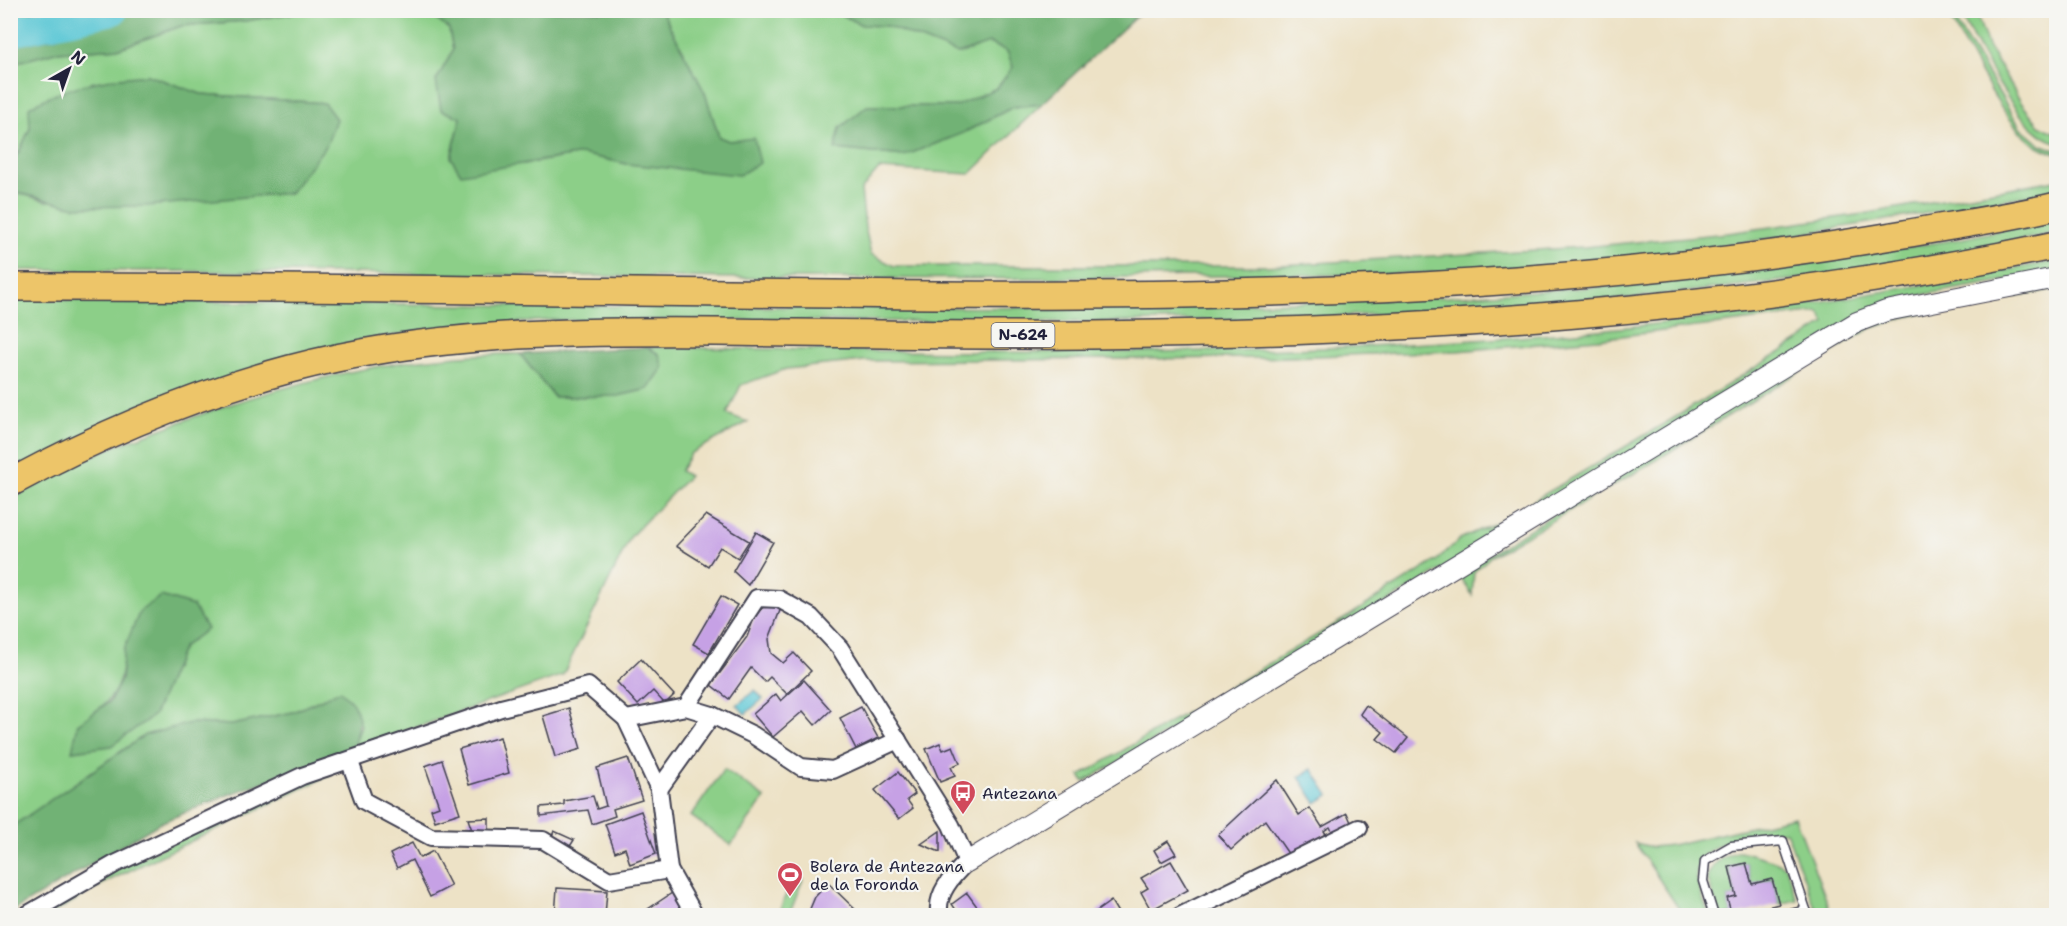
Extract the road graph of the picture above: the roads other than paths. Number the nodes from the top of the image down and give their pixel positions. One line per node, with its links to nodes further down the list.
1 (2056, 206): 4 (highway)
2 (2056, 245): 5 (highway, N-624)
3 (2056, 278): 13 (street)
4 (10, 287)
5 (10, 483)
6 (686, 707): 7 (street); 8 (street); 9 (street)
7 (712, 715): 9 (street); 11 (street)
8 (626, 719): 10 (street); 11 (street)
9 (898, 740): 13 (street)
10 (350, 762): 14 (street); 16 (street)
11 (659, 789): 14 (street)
12 (1359, 828): 19 (street)
13 (968, 862): 18 (street)
14 (669, 870): 17 (street)
15 (1807, 913): 20 (lane); 21 (lane)
16 (25, 915)
17 (695, 915)
18 (940, 915)
19 (1180, 915)
20 (1714, 915)
21 (1783, 915)

